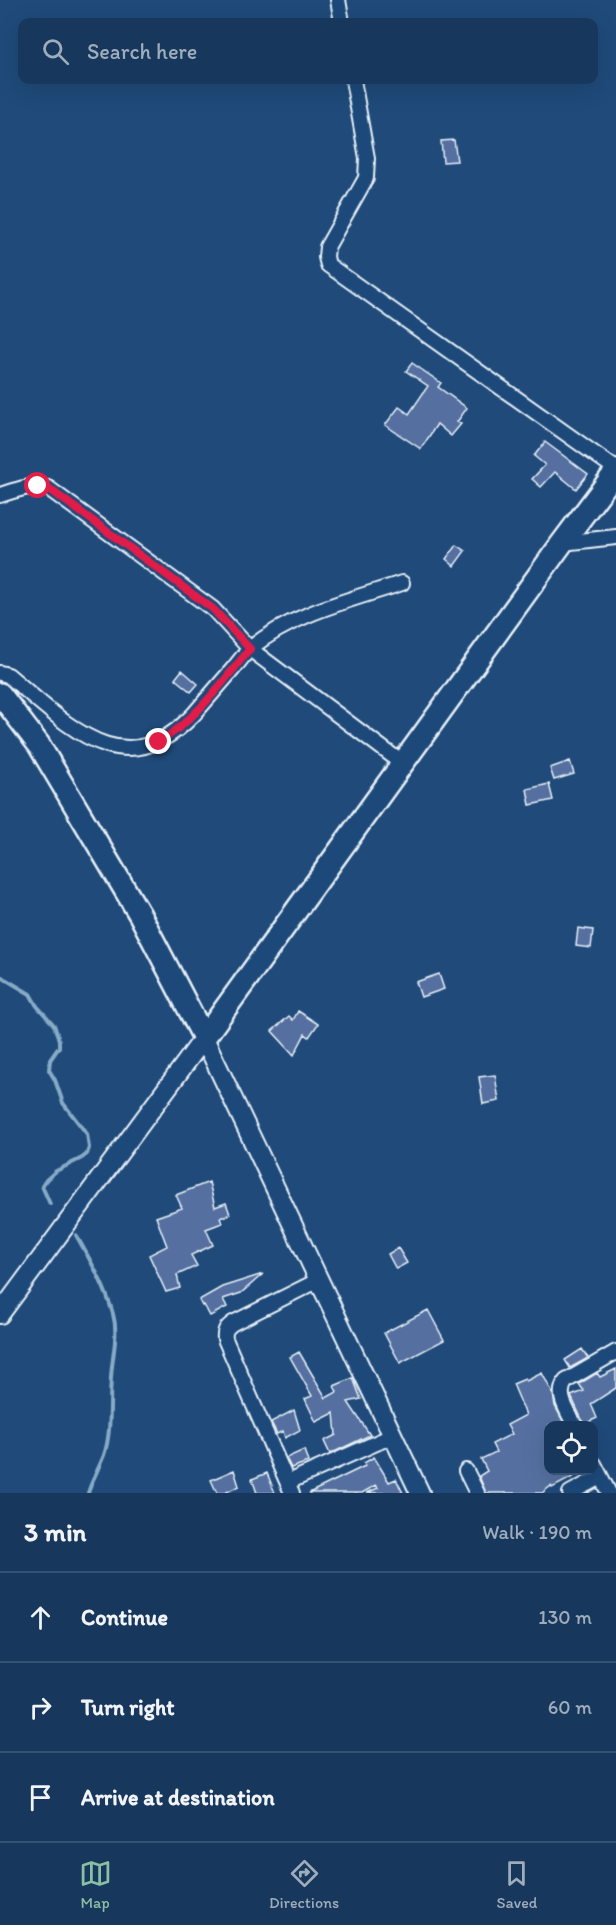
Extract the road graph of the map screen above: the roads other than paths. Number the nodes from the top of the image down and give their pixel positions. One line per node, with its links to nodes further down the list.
1 (338, 0): 2 (street)
2 (341, 18)
3 (354, 84): 4 (street)
4 (616, 470): 7 (highway)
5 (0, 495): 9 (street)
6 (616, 537): 7 (street)
7 (562, 543): 12 (highway)
8 (402, 583): 9 (street)
9 (250, 649): 10 (street); 12 (street)
10 (0, 673)
11 (0, 693): 13 (highway)
12 (402, 763): 13 (highway)
13 (204, 1038): 14 (main road); 15 (main road)
14 (319, 1280): 18 (main road); 22 (street)
15 (0, 1314)
16 (616, 1352): 17 (street)
17 (573, 1421)
18 (392, 1436): 22 (street); 23 (main road)
19 (466, 1471): 24 (street)
20 (598, 1473): 21 (street)
21 (600, 1477): 25 (street); 26 (street)
22 (290, 1488)
23 (420, 1493)
24 (477, 1493)
25 (570, 1493)
26 (609, 1493)

